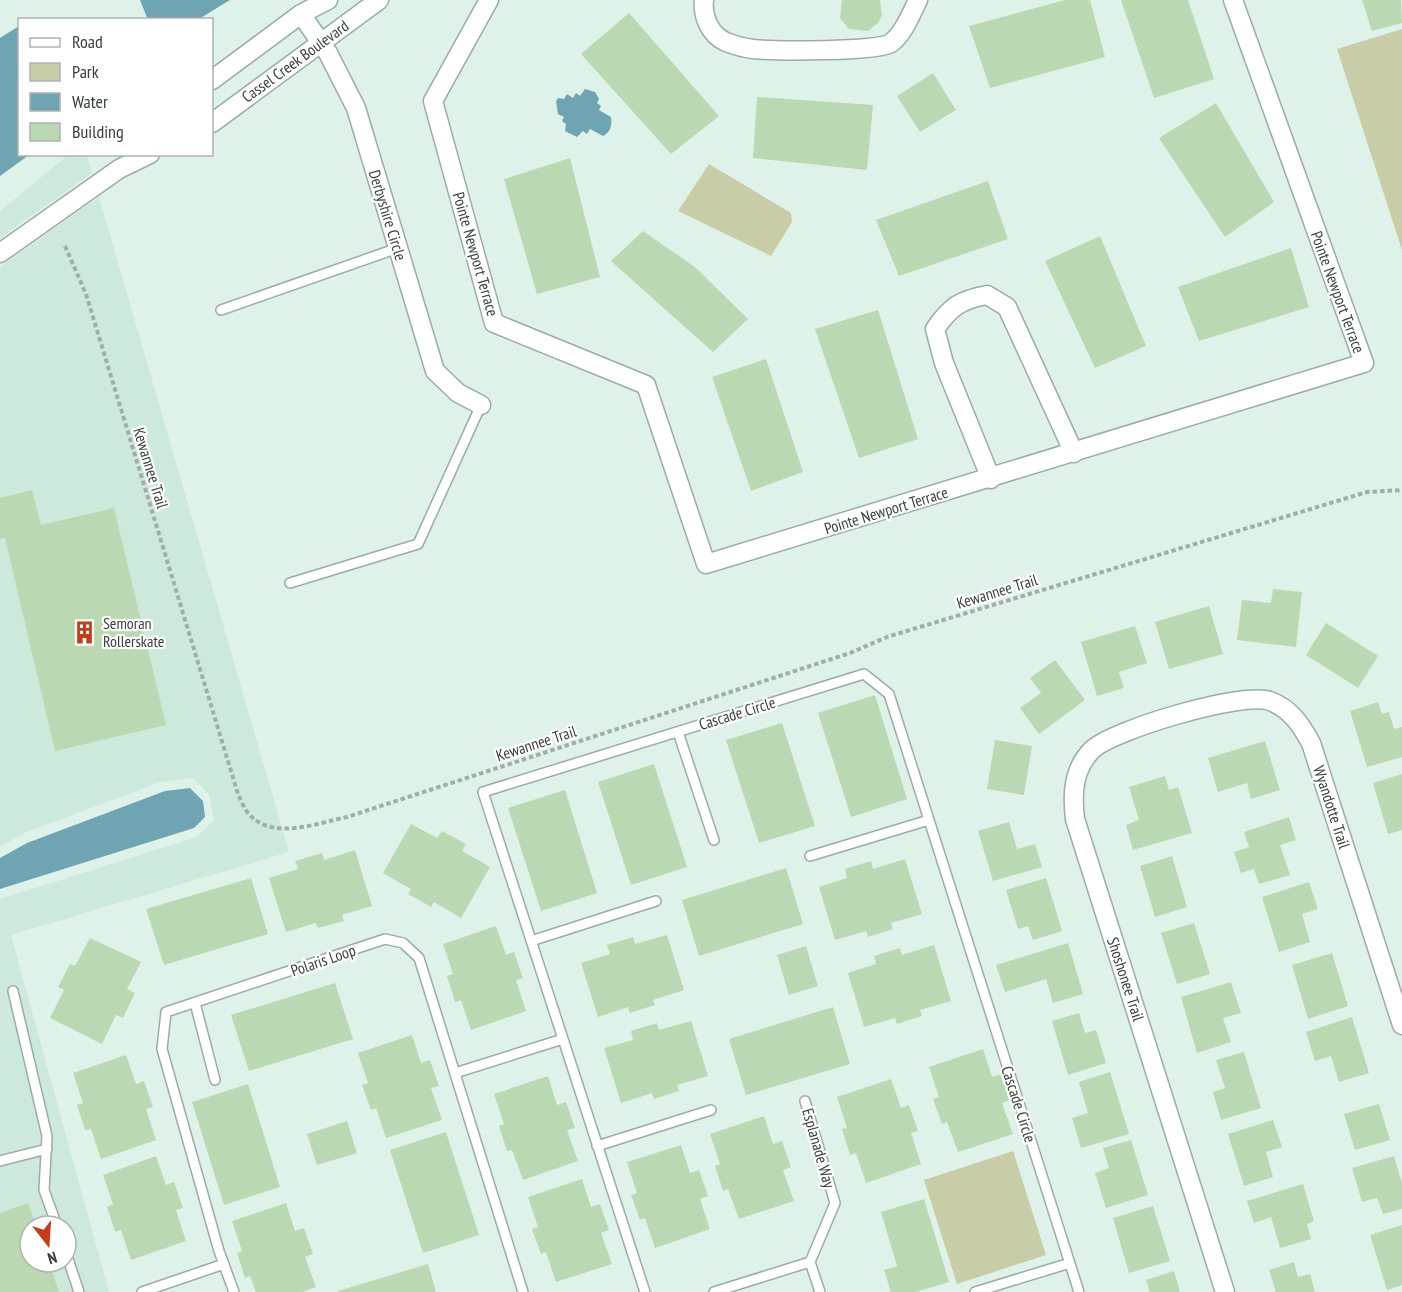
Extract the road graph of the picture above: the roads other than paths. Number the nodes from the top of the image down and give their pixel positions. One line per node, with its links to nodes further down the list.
1 (328, 0): 7 (street, Cassel Creek Boulevard)
2 (379, 0): 8 (street, Cassel Creek Boulevard)
3 (489, 0): 19 (street, Pointe Newport Terrace)
4 (704, 0): 5 (street)
5 (918, 0)
6 (1233, 0): 18 (street, Pointe Newport Terrace)
7 (301, 14): 8 (street, Derbyshire Circle); 9 (street, Cassel Creek Boulevard)
8 (321, 42): 10 (street, Cassel Creek Boulevard); 14 (street, Derbyshire Circle)
9 (213, 79)
10 (213, 122)
11 (130, 156): 13 (street)
12 (146, 156): 13 (street)
13 (119, 169): 15 (street)
14 (398, 248): 16 (lane); 17 (street, Derbyshire Circle)
15 (0, 253)
16 (221, 310)
17 (481, 405): 20 (lane)
18 (1074, 453): 19 (street, Pointe Newport Terrace); 19 (street)
19 (991, 478)
20 (290, 583)
21 (1171, 717): 30 (street, Wyandotte Trail); 53 (street, Shoshonee Trail)
22 (678, 732): 23 (lane, Cascade Circle); 24 (lane); 27 (lane, Cascade Circle)
23 (928, 820): 25 (lane); 41 (lane, Cascade Circle)
24 (714, 840)
25 (810, 856)
26 (656, 901): 27 (lane)
27 (531, 940): 31 (lane, Cascade Circle)
28 (14, 991): 37 (lane)
29 (195, 1003): 32 (lane, Polaris Loop); 33 (lane); 42 (lane, Polaris Loop)
30 (1402, 1025)
31 (563, 1040): 32 (lane); 36 (lane, Cascade Circle)
32 (455, 1074): 47 (lane, Polaris Loop)
33 (214, 1080)
34 (806, 1101): 40 (lane, Esplanade Way)
35 (711, 1110): 36 (lane)
36 (597, 1146): 48 (lane, Cascade Circle)
37 (46, 1149): 38 (lane); 39 (lane)
38 (0, 1161)
39 (53, 1214)
40 (810, 1262): 49 (lane); 50 (lane)
41 (1070, 1263): 51 (lane); 52 (lane, Cascade Circle)
42 (224, 1264): 45 (lane); 46 (lane, Polaris Loop)
43 (73, 1274): 44 (lane)
44 (79, 1292)
45 (142, 1292)
46 (234, 1292)
47 (523, 1292)
48 (645, 1292)
49 (714, 1292)
50 (820, 1292)
51 (975, 1292)
52 (1079, 1292)
53 (1225, 1292)

